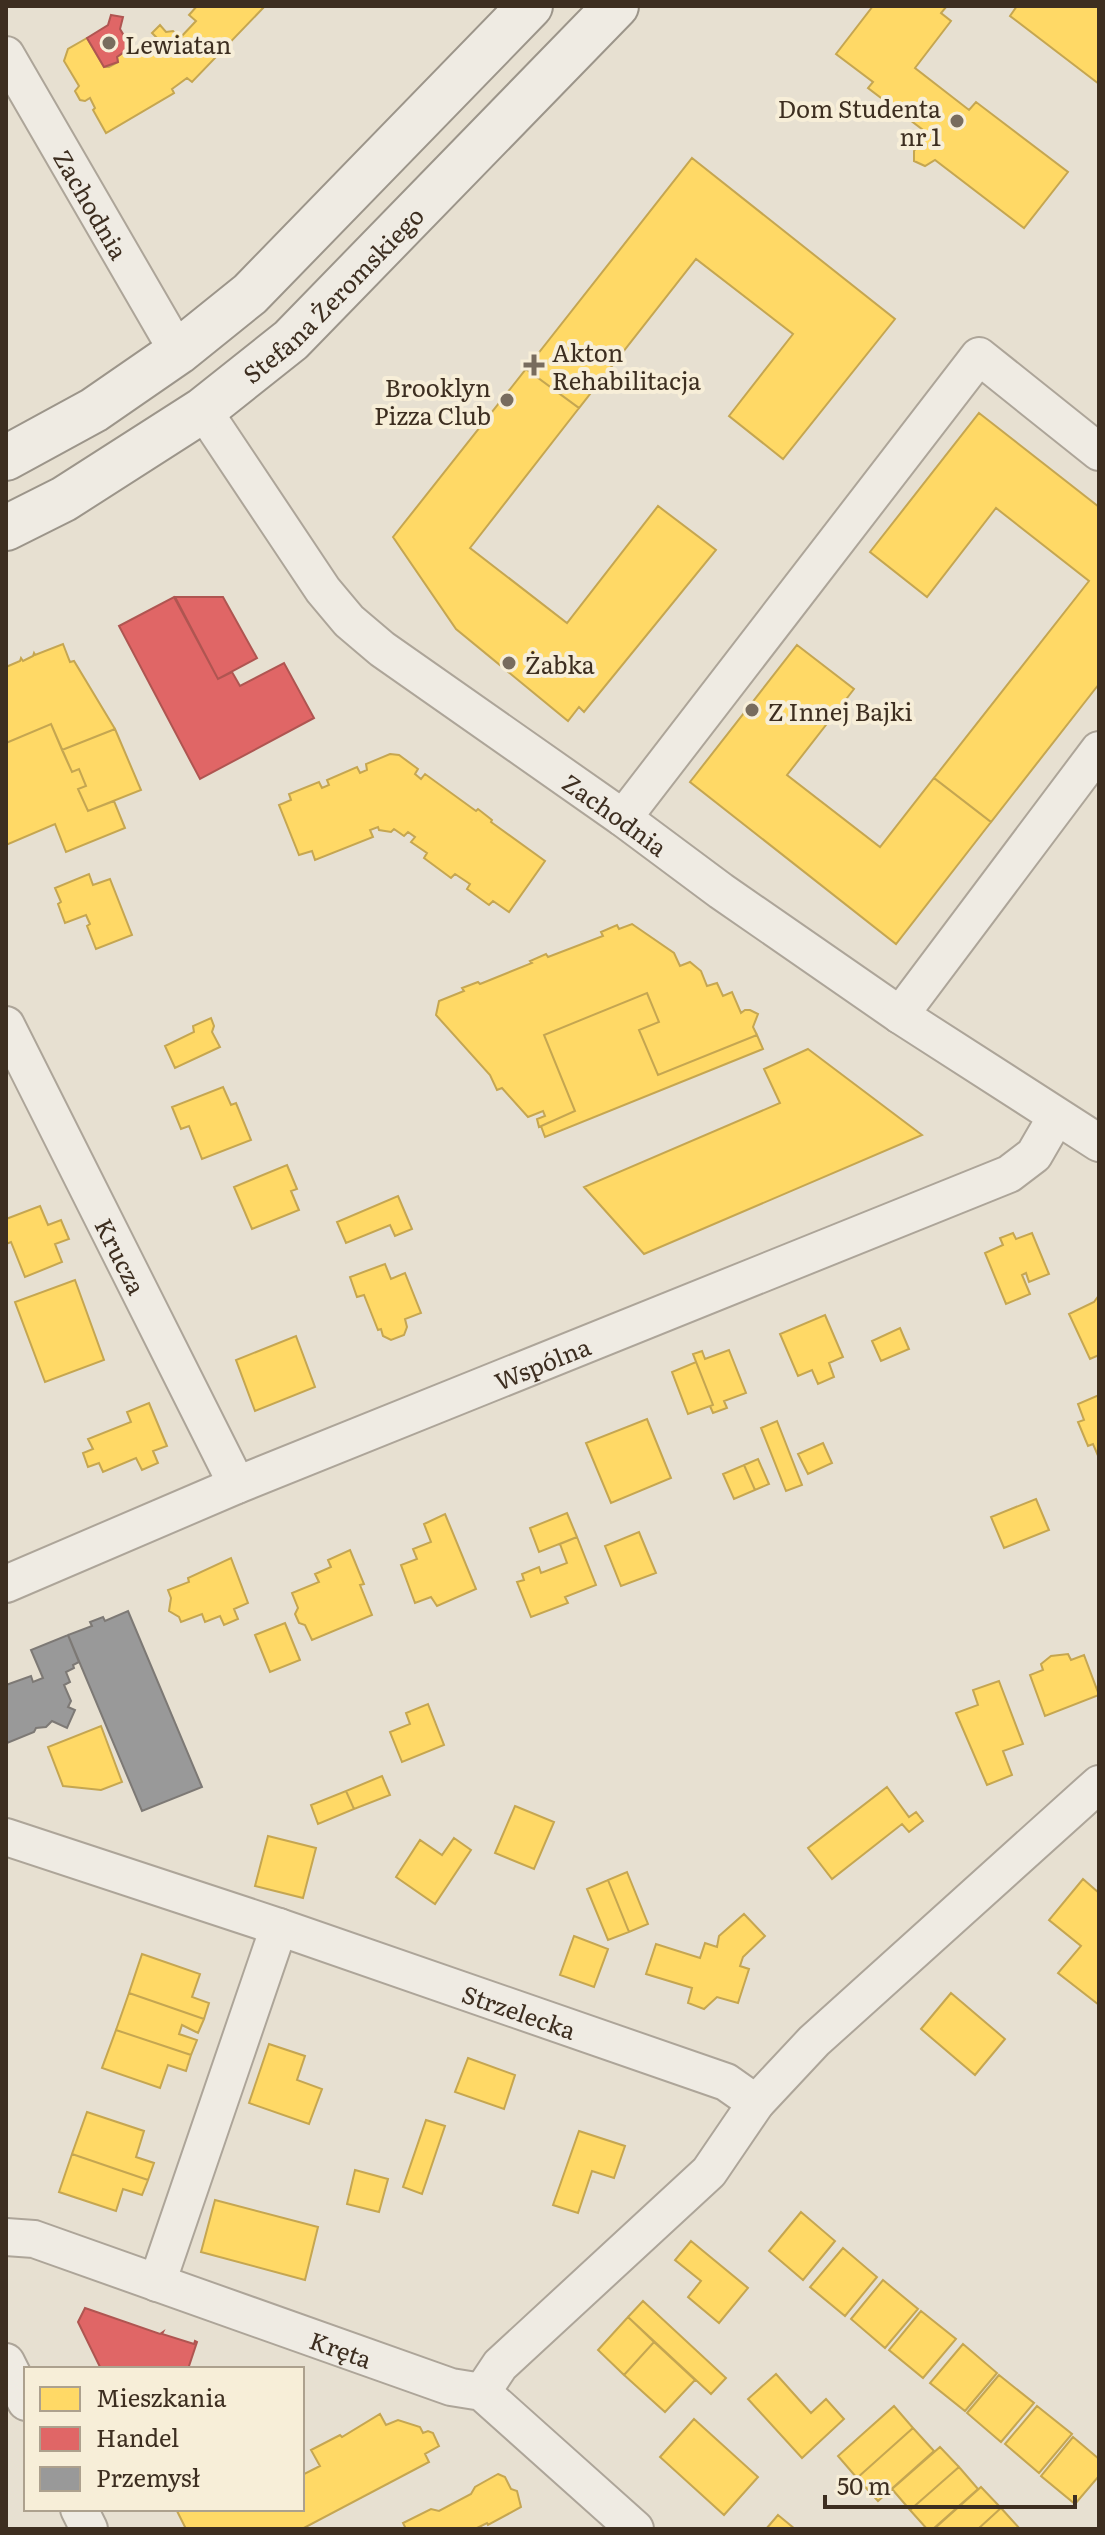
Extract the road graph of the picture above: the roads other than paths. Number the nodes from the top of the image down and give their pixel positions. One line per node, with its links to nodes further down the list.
1 (530, 6): 4 (main road)
2 (616, 6): 6 (main road, Stefana Żeromskiego)
3 (6, 55): 5 (street, Zachodnia)
4 (218, 320): 5 (main road); 6 (main road)
5 (178, 352): 8 (main road)
6 (203, 410): 9 (main road, Stefana Żeromskiego); 11 (street, Zachodnia)
7 (1099, 452): 11 (street)
8 (6, 458)
9 (6, 528)
10 (1099, 750): 12 (street)
11 (623, 818): 12 (street, Zachodnia)
12 (900, 1015): 14 (street, Zachodnia)
13 (6, 1025): 16 (street, Krucza)
14 (1056, 1117): 15 (street, Zachodnia); 16 (street, Wspólna)
15 (1099, 1143)
16 (237, 1485): 17 (street, Wspólna)
17 (6, 1584)
18 (1099, 1784): 21 (street)
19 (6, 1837): 20 (street, Strzelecka)
20 (279, 1927): 21 (street, Strzelecka); 23 (street)
21 (756, 2103): 25 (street)
22 (6, 2237): 23 (street, Kręta)
23 (157, 2283): 25 (street, Kręta)
24 (6, 2362): 26 (street)
25 (482, 2392): 29 (street)
26 (24, 2398)
27 (80, 2511): 28 (street)
28 (89, 2529)
29 (635, 2529)

